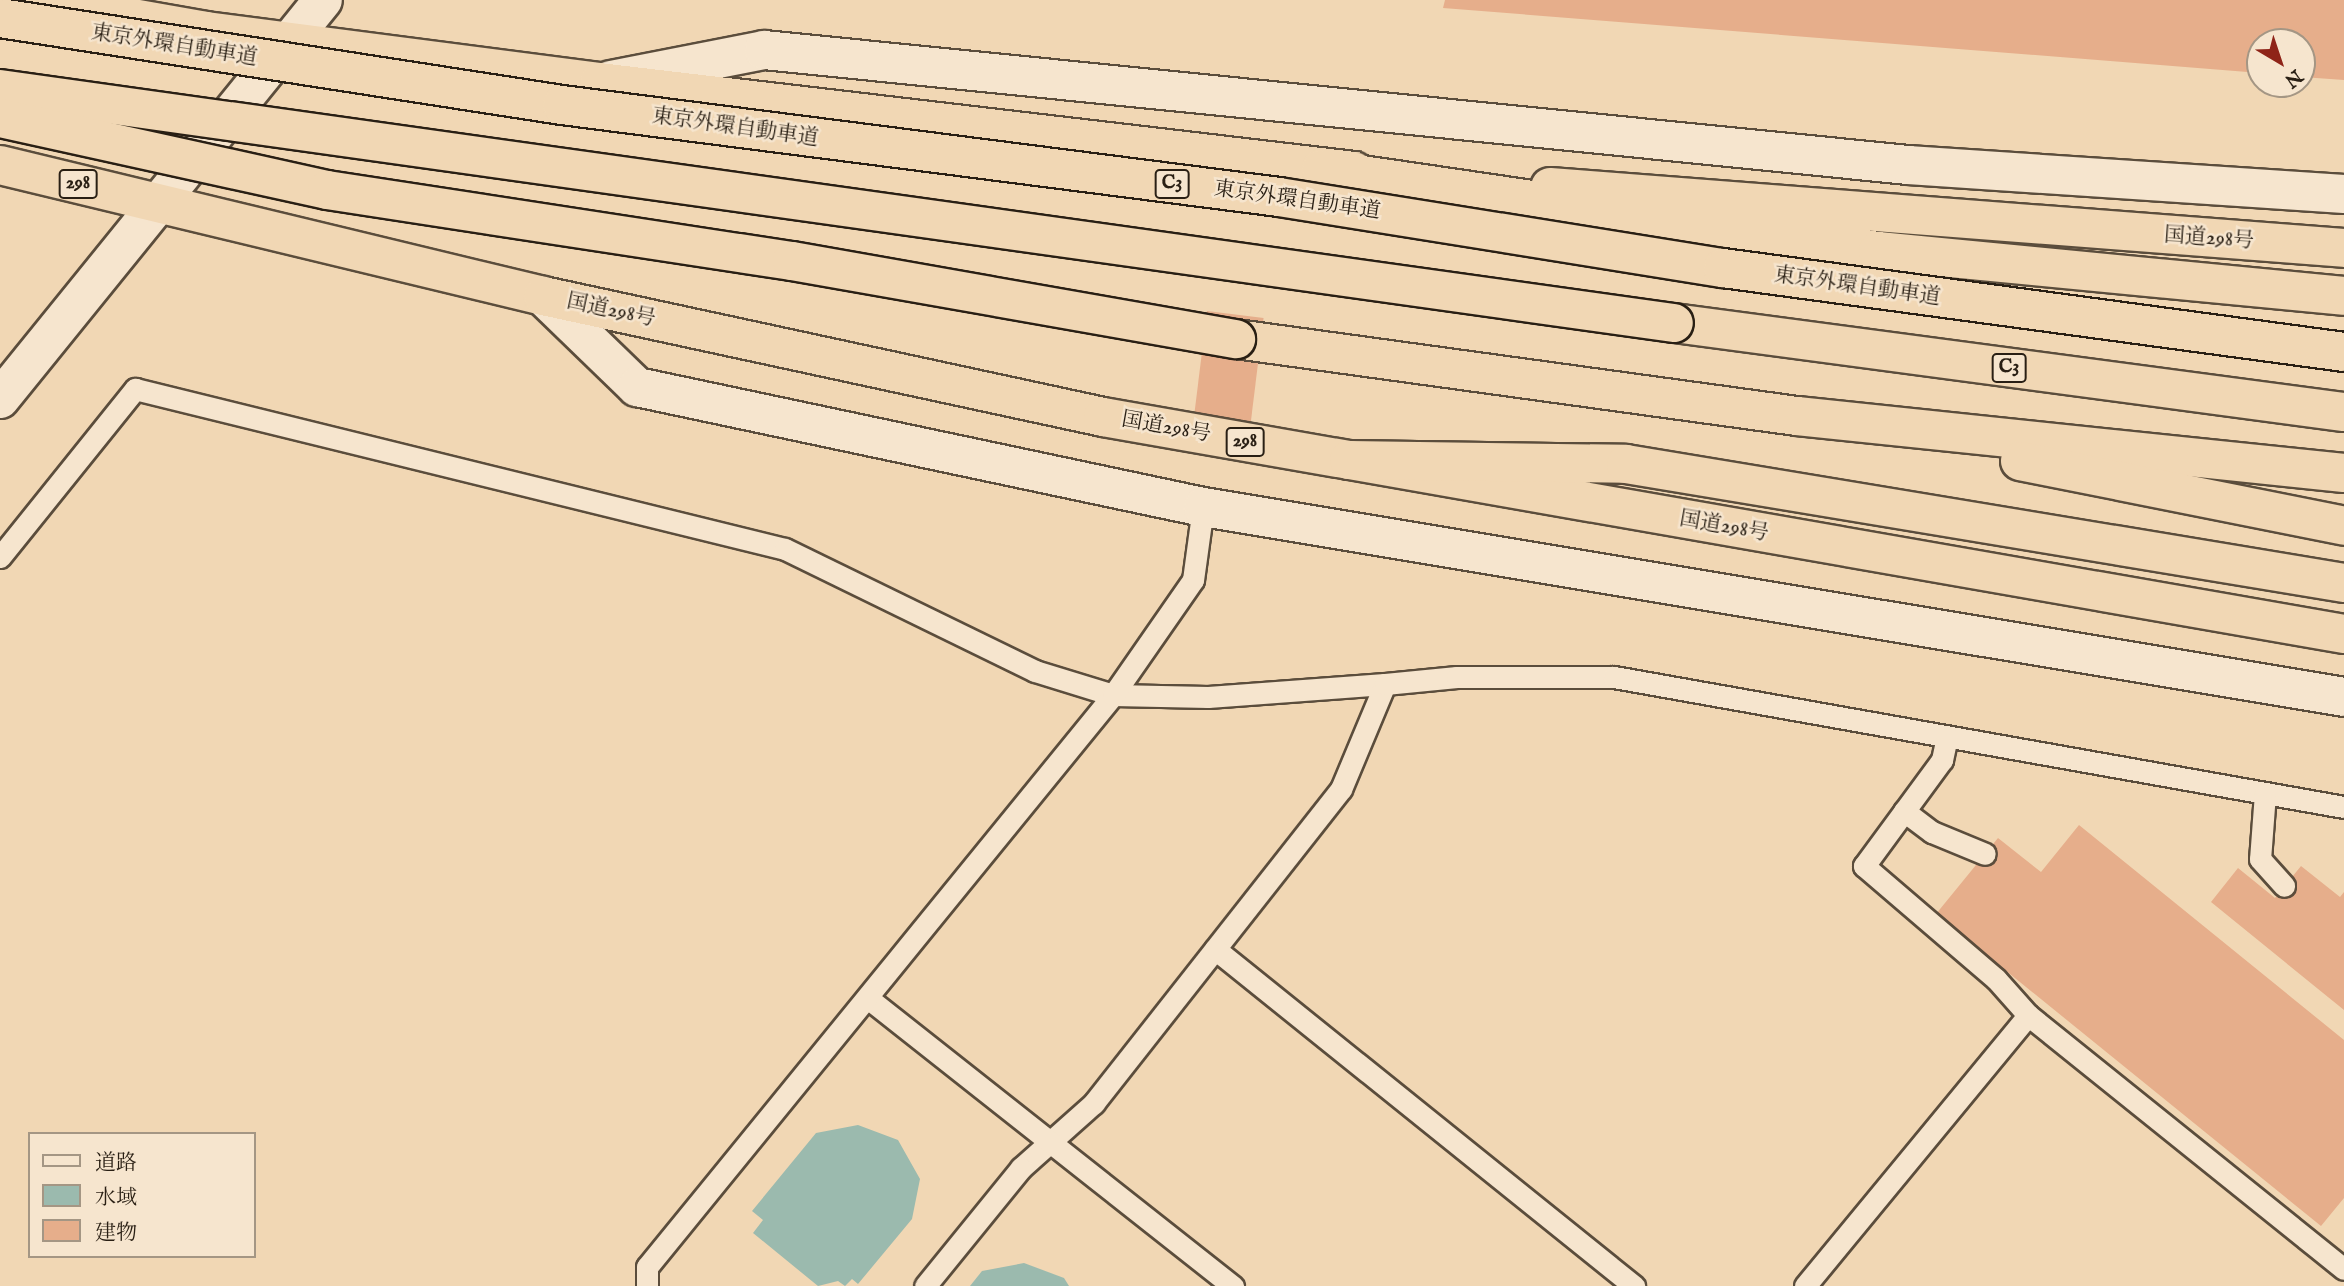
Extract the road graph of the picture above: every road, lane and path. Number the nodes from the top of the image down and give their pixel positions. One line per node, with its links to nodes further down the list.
1 (30, 0): 4 (highway, 国道298号)
2 (323, 0): 4 (street)
3 (0, 18): 15 (highway, 東京外環自動車道 / C3, bridge)
4 (290, 41): 5 (highway, 国道298号); 11 (street)
5 (599, 82): 9 (highway, 国道298号); 10 (street)
6 (0, 89): 17 (highway, C3, bridge)
7 (0, 118): 18 (highway, bridge)
8 (0, 164): 11 (highway, 国道298号 / 298)
9 (1321, 169): 12 (highway, 国道298号); 14 (highway)
10 (2344, 194)
11 (156, 203): 13 (highway, 国道298号 / 298); 16 (street)
12 (2344, 248)
13 (543, 296): 19 (highway, 国道298号 / 298); 21 (street)
14 (2344, 296)
15 (2344, 352)
16 (0, 399)
17 (2344, 412)
18 (1797, 416): 20 (highway); 22 (highway)
19 (1349, 460): 24 (highway); 25 (highway, 国道298号 / 298)
20 (2344, 473)
21 (1203, 507): 27 (lane); 28 (street)
22 (2344, 526)
23 (0, 557): 27 (lane)
24 (2344, 583)
25 (2344, 635)
26 (1385, 684): 27 (lane); 29 (lane); 35 (lane)
27 (1113, 695): 36 (lane)
28 (2344, 697)
29 (1947, 737): 30 (lane); 32 (lane)
30 (2265, 793): 31 (lane); 34 (lane)
31 (2344, 807)
32 (1904, 811): 33 (lane); 37 (lane)
33 (1985, 854)
34 (2284, 886)
35 (1215, 949): 38 (lane); 43 (lane)
36 (869, 999): 38 (lane); 40 (lane)
37 (2028, 1015): 39 (lane); 44 (lane)
38 (1057, 1142): 41 (lane); 42 (lane)
39 (2344, 1269)
40 (647, 1286)
41 (925, 1286)
42 (1233, 1286)
43 (1634, 1286)
44 (1805, 1286)

